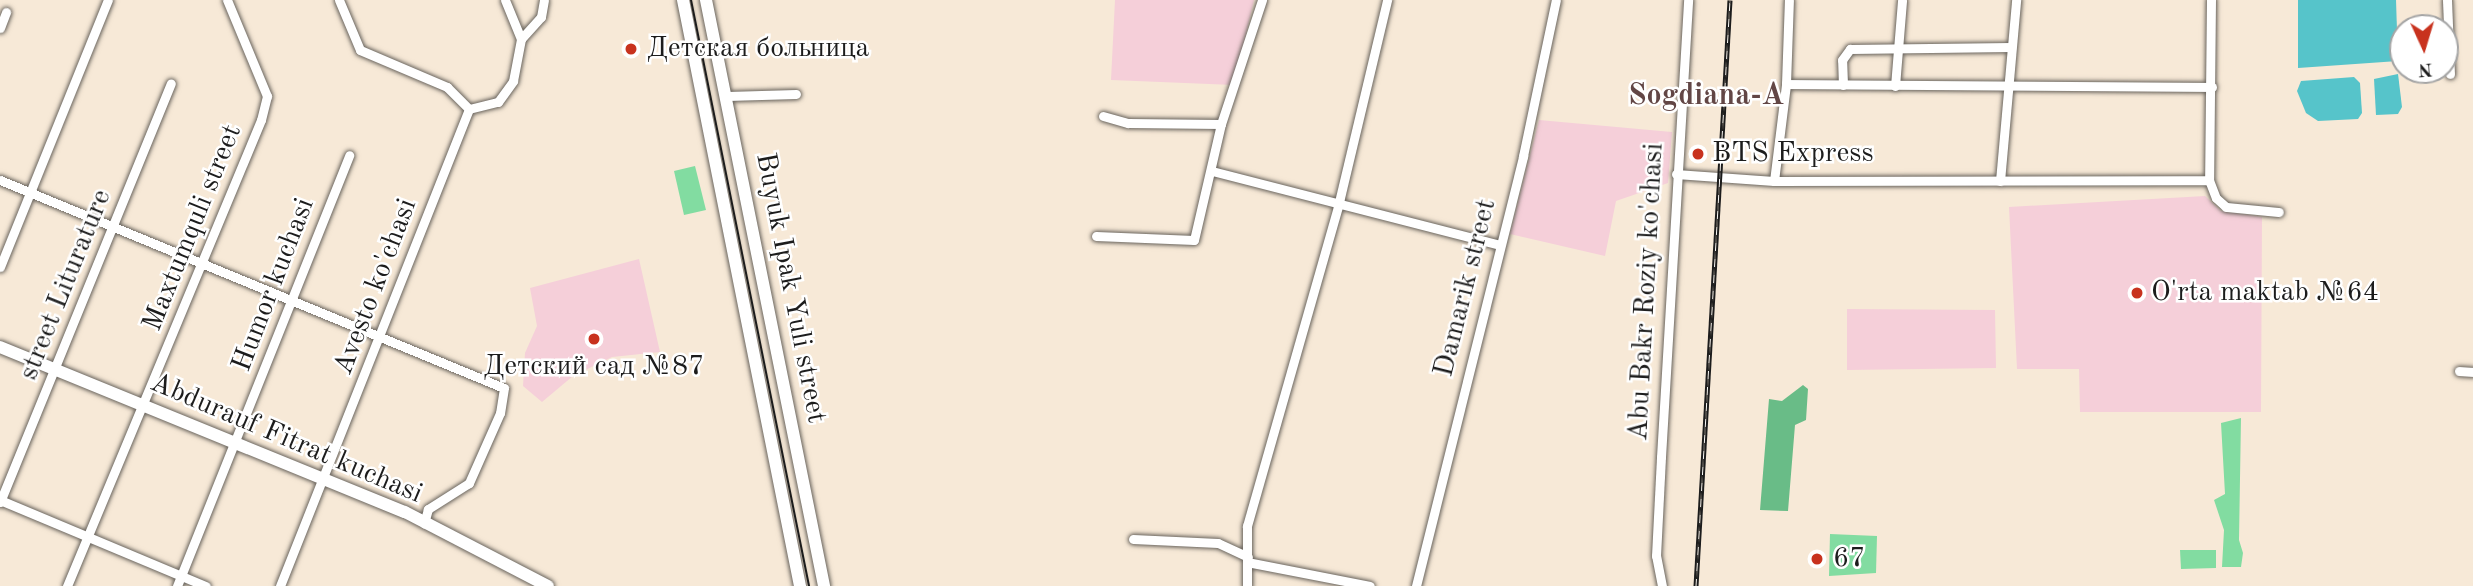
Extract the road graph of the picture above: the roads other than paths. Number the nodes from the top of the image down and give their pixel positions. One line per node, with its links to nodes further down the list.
1 (108, 0): 39 (street)
2 (227, 0): 46 (street, Maxtumquli street)
3 (339, 0): 29 (street)
4 (505, 0): 18 (street)
5 (544, 0): 18 (street)
6 (683, 0): 67 (main road, Buyuk Ipak Yuli street)
7 (706, 0): 28 (main road, Buyuk Ipak Yuli street)
8 (1262, 0): 31 (street)
9 (1387, 0): 40 (street)
10 (1556, 0): 44 (street, Damarik street)
11 (1688, 0): 34 (street, Abu Bakr Roziy ko'chasi)
12 (1789, 0): 22 (street)
13 (1902, 0): 20 (street)
14 (2016, 0): 19 (street)
15 (2211, 0): 26 (street)
16 (6, 12): 17 (street)
17 (0, 28)
18 (521, 39): 29 (street)
19 (2011, 47): 20 (street); 25 (street)
20 (1898, 48): 23 (street); 24 (street)
21 (171, 84): 42 (street, street Liturature)
22 (1786, 84): 23 (street); 37 (street)
23 (1843, 85): 24 (street)
24 (1895, 86): 25 (street)
25 (2008, 87): 26 (street); 38 (street)
26 (2212, 87): 36 (street)
27 (796, 94): 28 (street)
28 (727, 96): 68 (main road, Buyuk Ipak Yuli street)
29 (469, 109): 48 (street, Avesto ko'chasi)
30 (1103, 116): 31 (street)
31 (1221, 124): 33 (street)
32 (349, 155): 47 (street, Humor kuchasi)
33 (1212, 171): 40 (street); 43 (street)
34 (1676, 174): 37 (street); 72 (street, Abu Bakr Roziy ko'chasi)
35 (0, 180): 39 (street)
36 (2209, 180): 38 (street); 41 (street)
37 (1774, 181): 38 (street)
38 (2000, 181)
39 (32, 194): 42 (street); 45 (street)
40 (1339, 202): 44 (street); 60 (street)
41 (2279, 212)
42 (113, 230): 46 (street); 50 (street, street Liturature)
43 (1096, 236)
44 (1500, 245): 71 (street, Damarik street)
45 (0, 267)
46 (202, 267): 47 (street); 53 (street, Maxtumquli street)
47 (292, 301): 48 (street); 54 (street, Humor kuchasi)
48 (380, 339): 55 (street, Avesto ko'chasi); 57 (street)
49 (0, 347): 50 (main road, Abdurauf Fitrat kuchasi)
50 (58, 370): 53 (main road, Abdurauf Fitrat kuchasi); 56 (street, street Liturature)
51 (2459, 371): 52 (street)
52 (2473, 372)
53 (146, 406): 54 (main road, Abdurauf Fitrat kuchasi); 58 (street, Maxtumquli street)
54 (236, 444): 55 (main road, Abdurauf Fitrat kuchasi); 61 (street, Humor kuchasi)
55 (325, 481): 57 (main road, Abdurauf Fitrat kuchasi); 65 (street, Avesto ko'chasi)
56 (0, 501): 58 (street)
57 (424, 523): 66 (main road, Abdurauf Fitrat kuchasi)
58 (86, 537): 61 (street); 62 (street, Maxtumquli street)
59 (1133, 539): 60 (street)
60 (1247, 559): 69 (street); 70 (street)
61 (181, 576): 63 (street, Humor kuchasi); 64 (street)
62 (67, 586)
63 (177, 586)
64 (206, 586)
65 (280, 586)
66 (548, 586)
67 (800, 586)
68 (824, 586)
69 (1247, 586)
70 (1370, 586)
71 (1416, 586)
72 (1661, 586)

